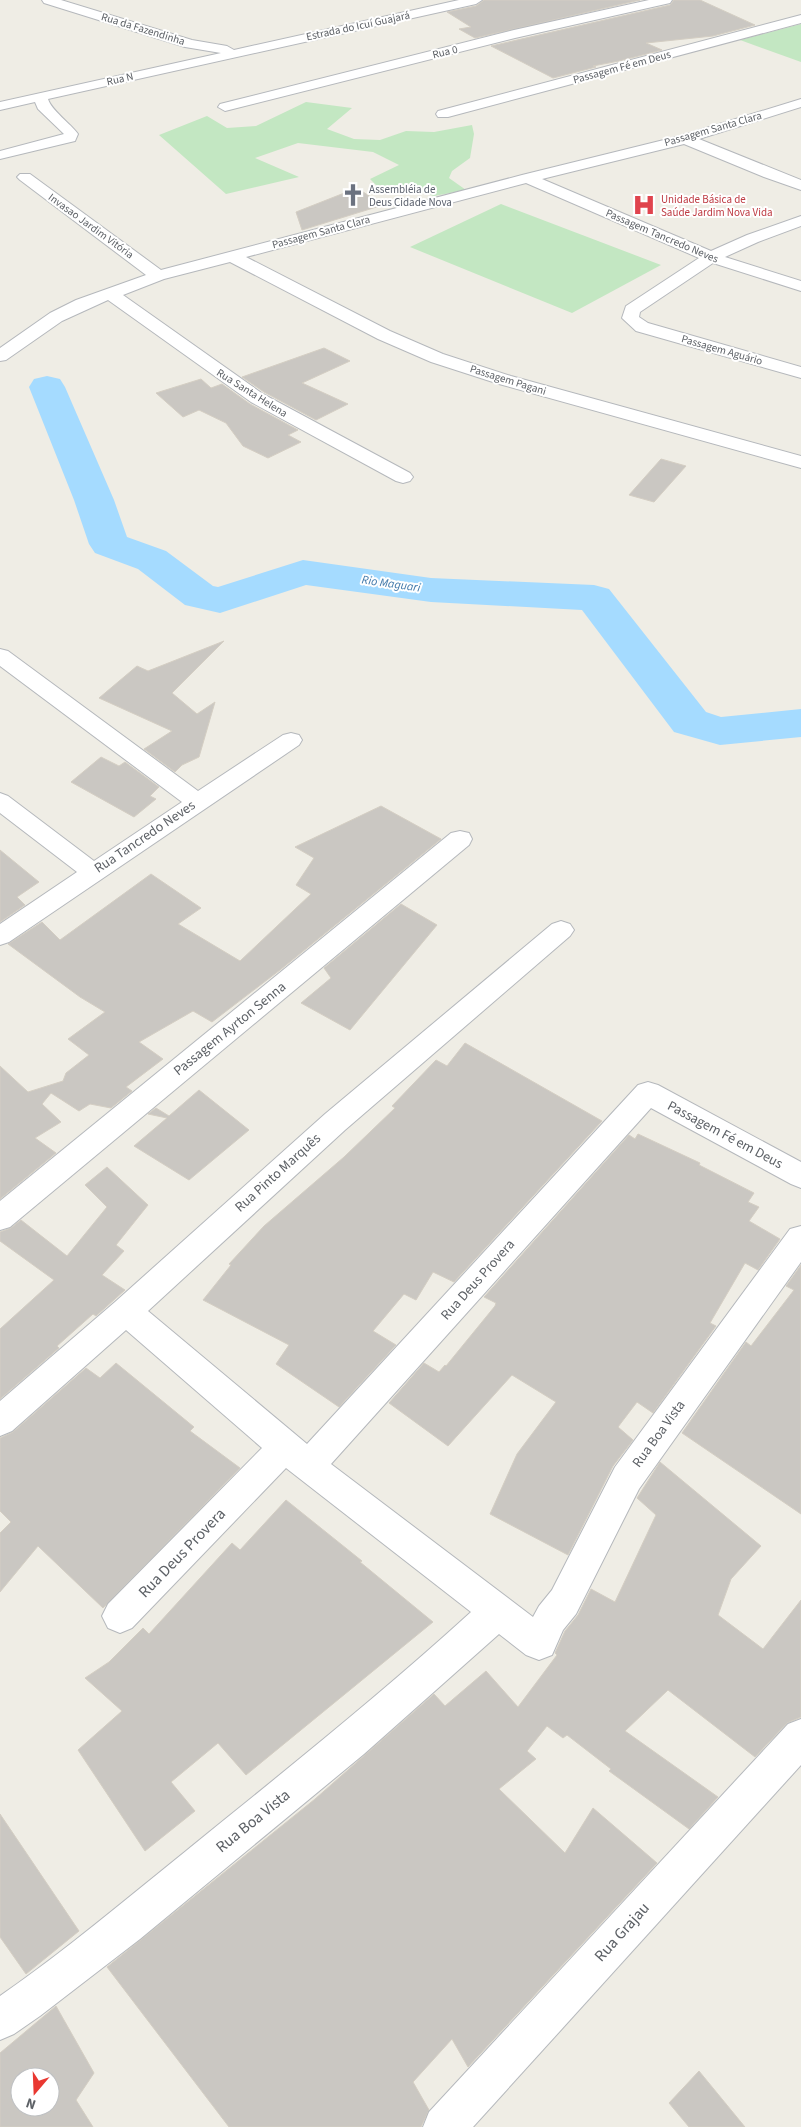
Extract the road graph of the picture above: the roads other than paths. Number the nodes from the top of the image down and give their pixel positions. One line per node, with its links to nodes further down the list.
1 (48, 0): 5 (street, Rua da Fazendinha)
2 (476, 0): 5 (street, Estrada do Icuí Guajará)
3 (666, 0): 9 (street, Rua 0)
4 (801, 19): 10 (street, Passagem Fé em Deus)
5 (239, 52): 6 (street, Rua N)
6 (41, 96): 8 (street, Rua N); 12 (street)
7 (799, 105): 11 (street, Passagem Santa Clara)
8 (0, 106)
9 (224, 107)
10 (442, 114)
11 (685, 139): 14 (street, Passagem Santa Clara); 15 (street)
12 (0, 155)
13 (24, 177): 19 (street, Invasao Jardim Vitória)
14 (527, 178): 17 (street, Passagem Santa Clara); 18 (street, Passagem Tancredo Neves)
15 (801, 185)
16 (801, 221): 18 (street)
17 (231, 256): 19 (street, Passagem Santa Clara); 24 (street, Passagem Pagani)
18 (713, 258): 20 (street, Passagem Tancredo Neves); 23 (street, Passagem Aguário)
19 (158, 276): 21 (street, Passagem Santa Clara)
20 (801, 286)
21 (110, 294): 22 (street, Passagem Santa Clara); 25 (street, Rua Santa Helena)
22 (0, 356)
23 (801, 373)
24 (801, 462)
25 (403, 477)
26 (0, 656): 29 (street)
27 (291, 740): 29 (street, Rua Tancredo Neves)
28 (0, 801): 31 (street)
29 (197, 802): 31 (street, Rua Tancredo Neves)
30 (460, 839): 36 (street, Passagem Ayrton Senna)
31 (93, 872): 33 (street, Rua Tancredo Neves)
32 (561, 930): 38 (street, Rua Pinto Marquês)
33 (0, 936)
34 (648, 1094): 35 (street, Passagem Fé em Deus); 40 (street, Rua Deus Provera)
35 (801, 1176)
36 (0, 1218)
37 (801, 1238): 41 (street, Rua Boa Vista)
38 (126, 1311): 39 (street, Rua Pinto Marquês); 40 (street)
39 (0, 1421)
40 (296, 1456): 41 (street); 42 (street, Rua Deus Provera)
41 (498, 1611): 44 (street, Rua Boa Vista)
42 (120, 1616)
43 (801, 1737): 45 (street, Rua Grajau)
44 (0, 2020)
45 (444, 2127)

